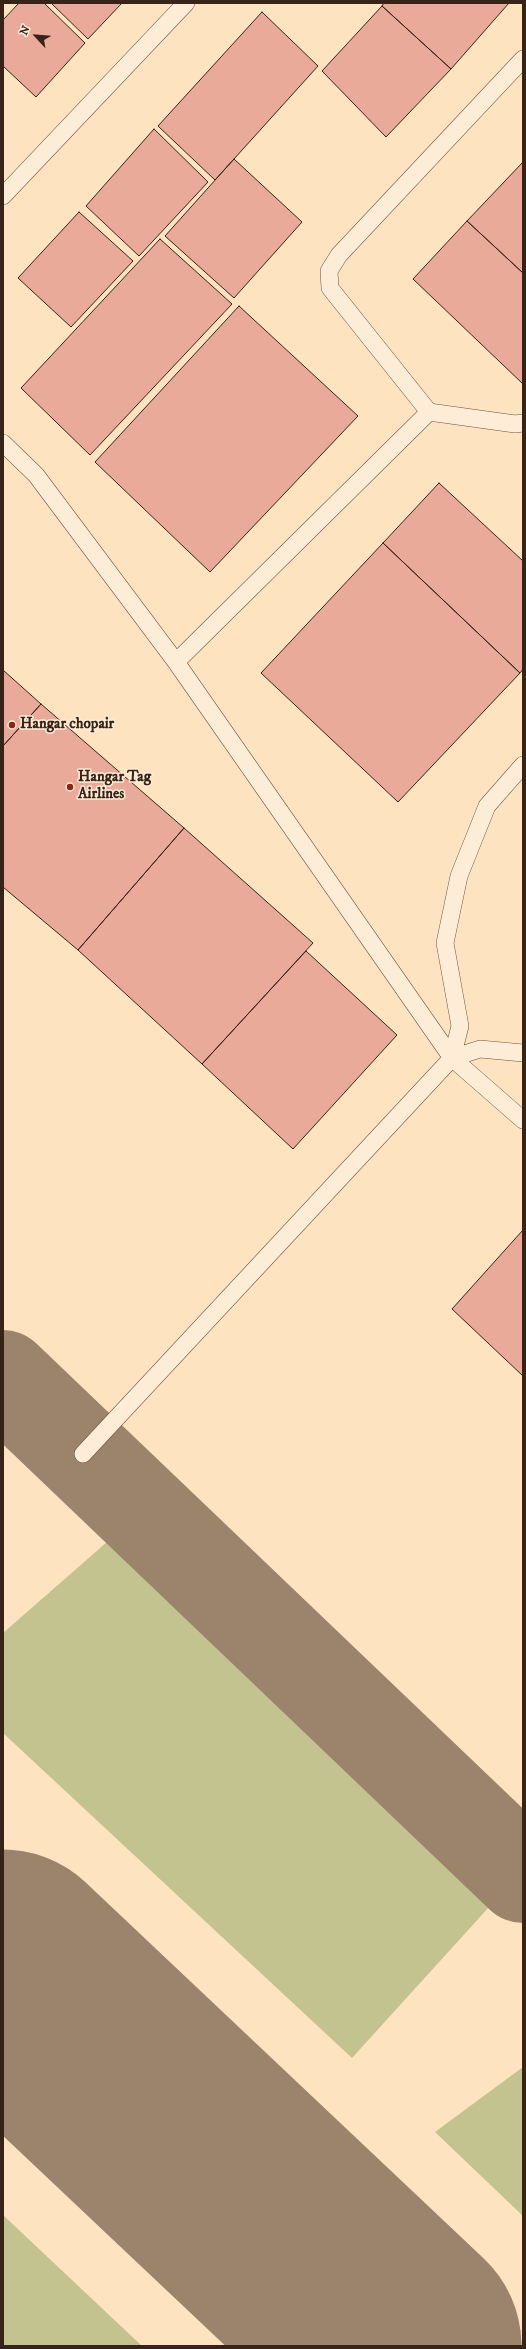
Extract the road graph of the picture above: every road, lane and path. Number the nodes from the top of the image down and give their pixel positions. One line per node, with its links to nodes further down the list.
1 (186, 3): 3 (lane)
2 (523, 59): 4 (lane)
3 (3, 196)
4 (429, 412): 5 (lane); 7 (lane)
5 (523, 423)
6 (3, 443): 7 (lane)
7 (176, 662): 10 (lane)
8 (523, 765): 10 (lane)
9 (523, 1053): 10 (lane)
10 (452, 1058): 11 (lane); 12 (lane)
11 (523, 1120)
12 (83, 1454)

